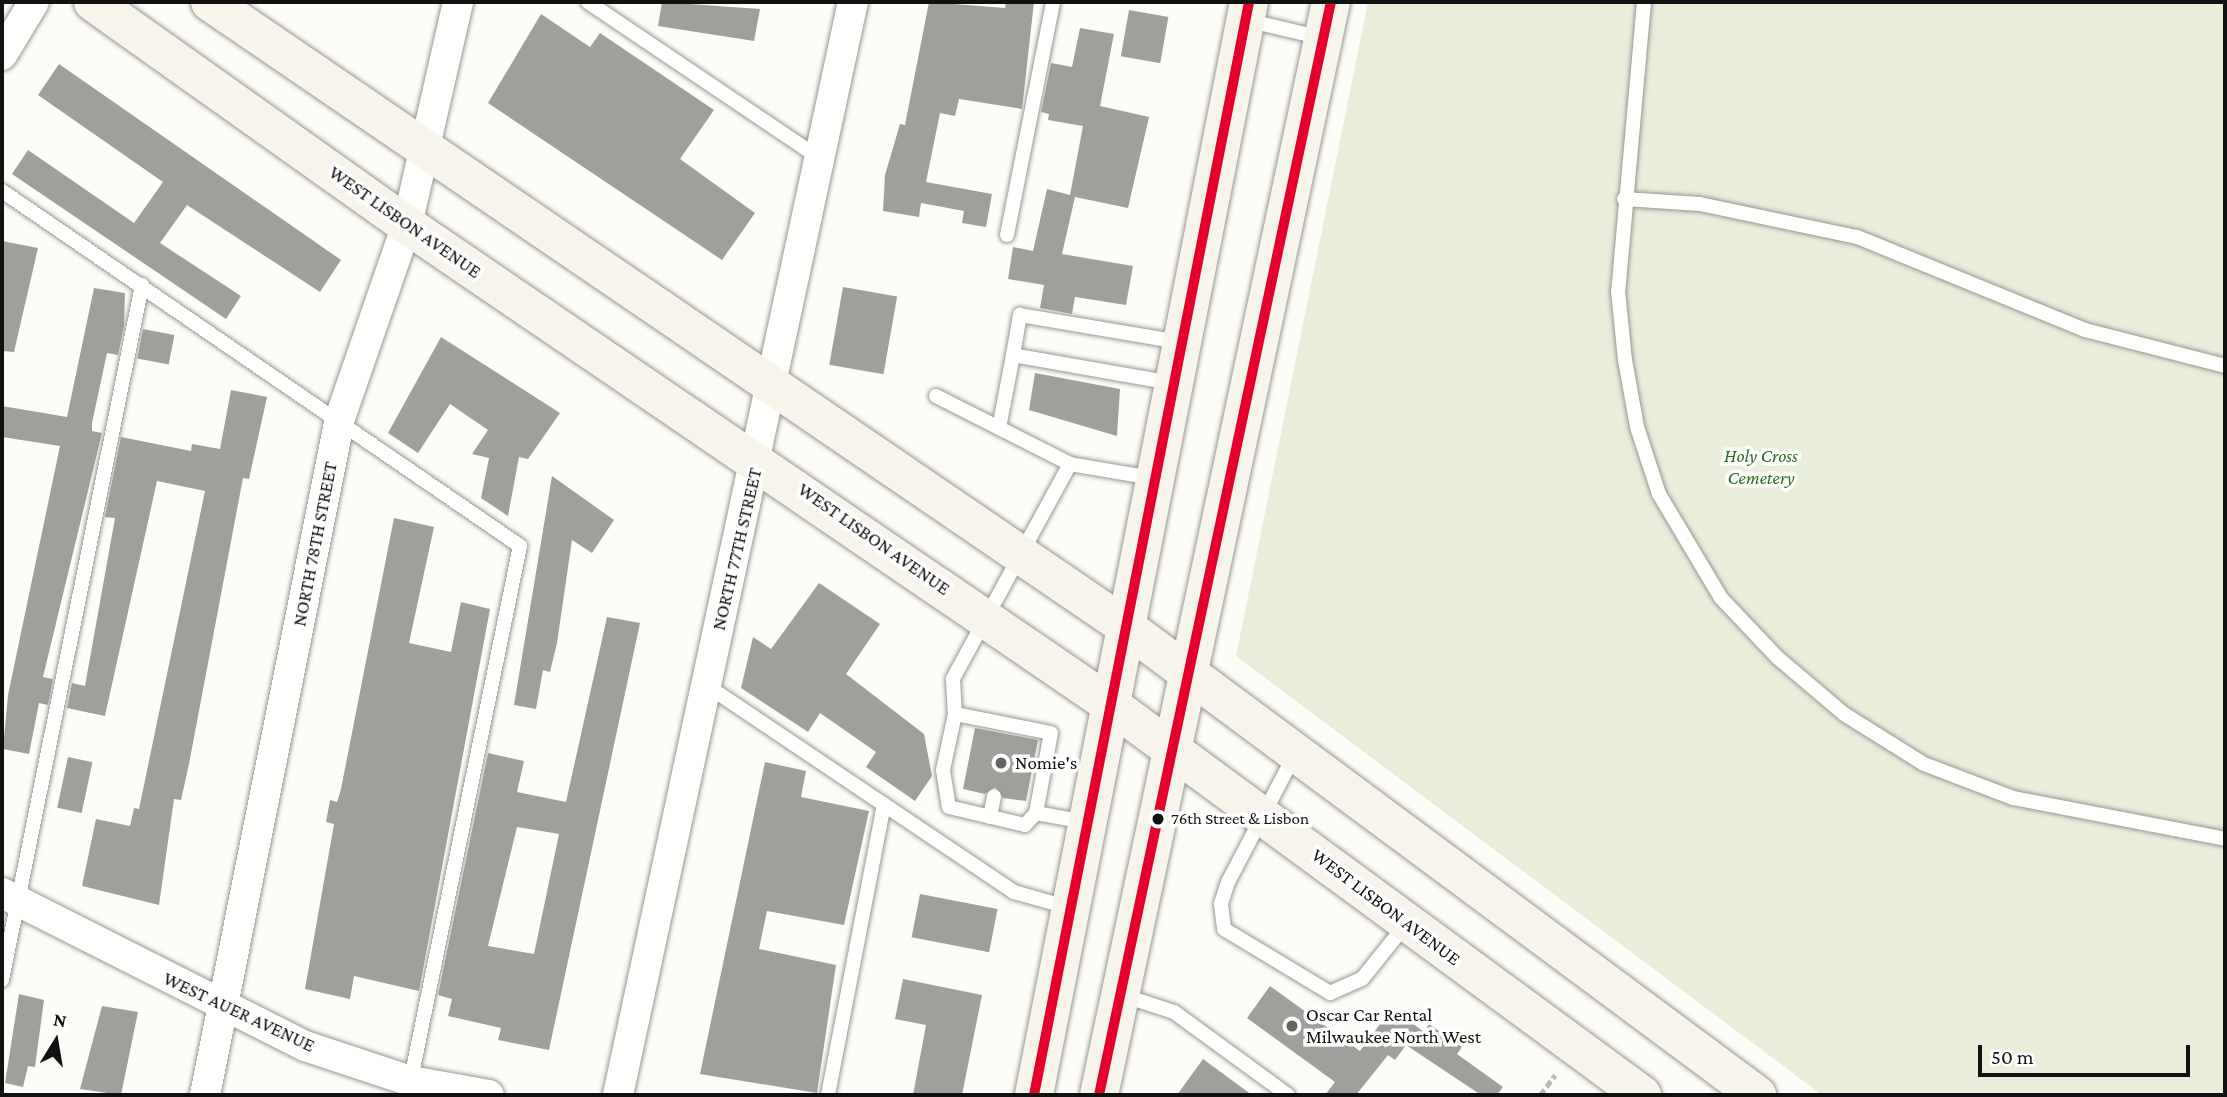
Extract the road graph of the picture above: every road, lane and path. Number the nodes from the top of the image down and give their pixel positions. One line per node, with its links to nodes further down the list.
1 (34, 2): 11 (street)
2 (93, 2): 16 (main road, WEST LISBON AVENUE)
3 (210, 2): 12 (main road)
4 (458, 2): 12 (street, NORTH 78TH STREET)
5 (588, 2): 13 (lane)
6 (853, 2): 13 (street, NORTH 77TH STREET)
7 (1053, 2): 17 (lane)
8 (1644, 2): 15 (lane)
9 (1247, 11): 10 (lane); 19 (main road)
10 (1327, 20): 33 (main road)
11 (2, 55)
12 (426, 150): 16 (street, NORTH 78TH STREET); 23 (main road)
13 (821, 159): 23 (street, NORTH 77TH STREET)
14 (2, 191): 18 (lane)
15 (1624, 199): 21 (lane); 45 (lane)
16 (407, 225): 25 (street, NORTH 78TH STREET); 27 (main road, WEST LISBON AVENUE)
17 (1007, 235)
18 (142, 285): 25 (lane); 46 (lane)
19 (1180, 342): 20 (lane); 22 (main road)
20 (1013, 355): 22 (lane); 26 (lane)
21 (2225, 366)
22 (1171, 383): 29 (main road)
23 (774, 387): 27 (street, NORTH 77TH STREET); 30 (main road)
24 (936, 396): 26 (lane)
25 (340, 418): 51 (street, NORTH 78TH STREET); 53 (lane)
26 (999, 428): 28 (lane)
27 (758, 458): 31 (main road, WEST LISBON AVENUE); 34 (street, NORTH 77TH STREET)
28 (1070, 464): 29 (lane); 30 (lane)
29 (1152, 478): 32 (main road)
30 (1020, 554): 31 (lane); 32 (main road)
31 (989, 620): 35 (main road, WEST LISBON AVENUE); 36 (lane)
32 (1122, 624): 33 (main road); 35 (main road)
33 (1188, 674): 37 (main road); 38 (main road)
34 (706, 685): 40 (lane); 56 (street, NORTH 77TH STREET)
35 (1107, 702): 37 (main road, WEST LISBON AVENUE); 44 (main road)
36 (955, 714): 42 (lane); 43 (lane)
37 (1172, 750): 41 (main road, WEST LISBON AVENUE); 50 (main road)
38 (1296, 754): 41 (lane); 63 (main road)
39 (993, 796): 43 (lane)
40 (884, 804): 47 (lane); 57 (lane)
41 (1260, 812): 48 (main road, WEST LISBON AVENUE); 48 (lane)
42 (1037, 813): 43 (lane); 44 (lane)
43 (990, 817)
44 (1086, 822): 47 (main road)
45 (2225, 839)
46 (10, 897): 49 (lane); 51 (street, WEST AUER AVENUE)
47 (1070, 908): 58 (main road)
48 (1407, 923): 62 (main road, WEST LISBON AVENUE)
49 (2, 980)
50 (1120, 995): 59 (main road); 60 (lane)
51 (224, 1009): 53 (street, WEST AUER AVENUE); 54 (street, NORTH 78TH STREET)
52 (1555, 1075): 61 (path)
53 (409, 1088): 55 (street, WEST AUER AVENUE)
54 (205, 1095)
55 (489, 1095)
56 (618, 1095)
57 (828, 1095)
58 (1034, 1095)
59 (1099, 1095)
60 (1288, 1095)
61 (1539, 1095)
62 (1642, 1095)
63 (1756, 1095)

